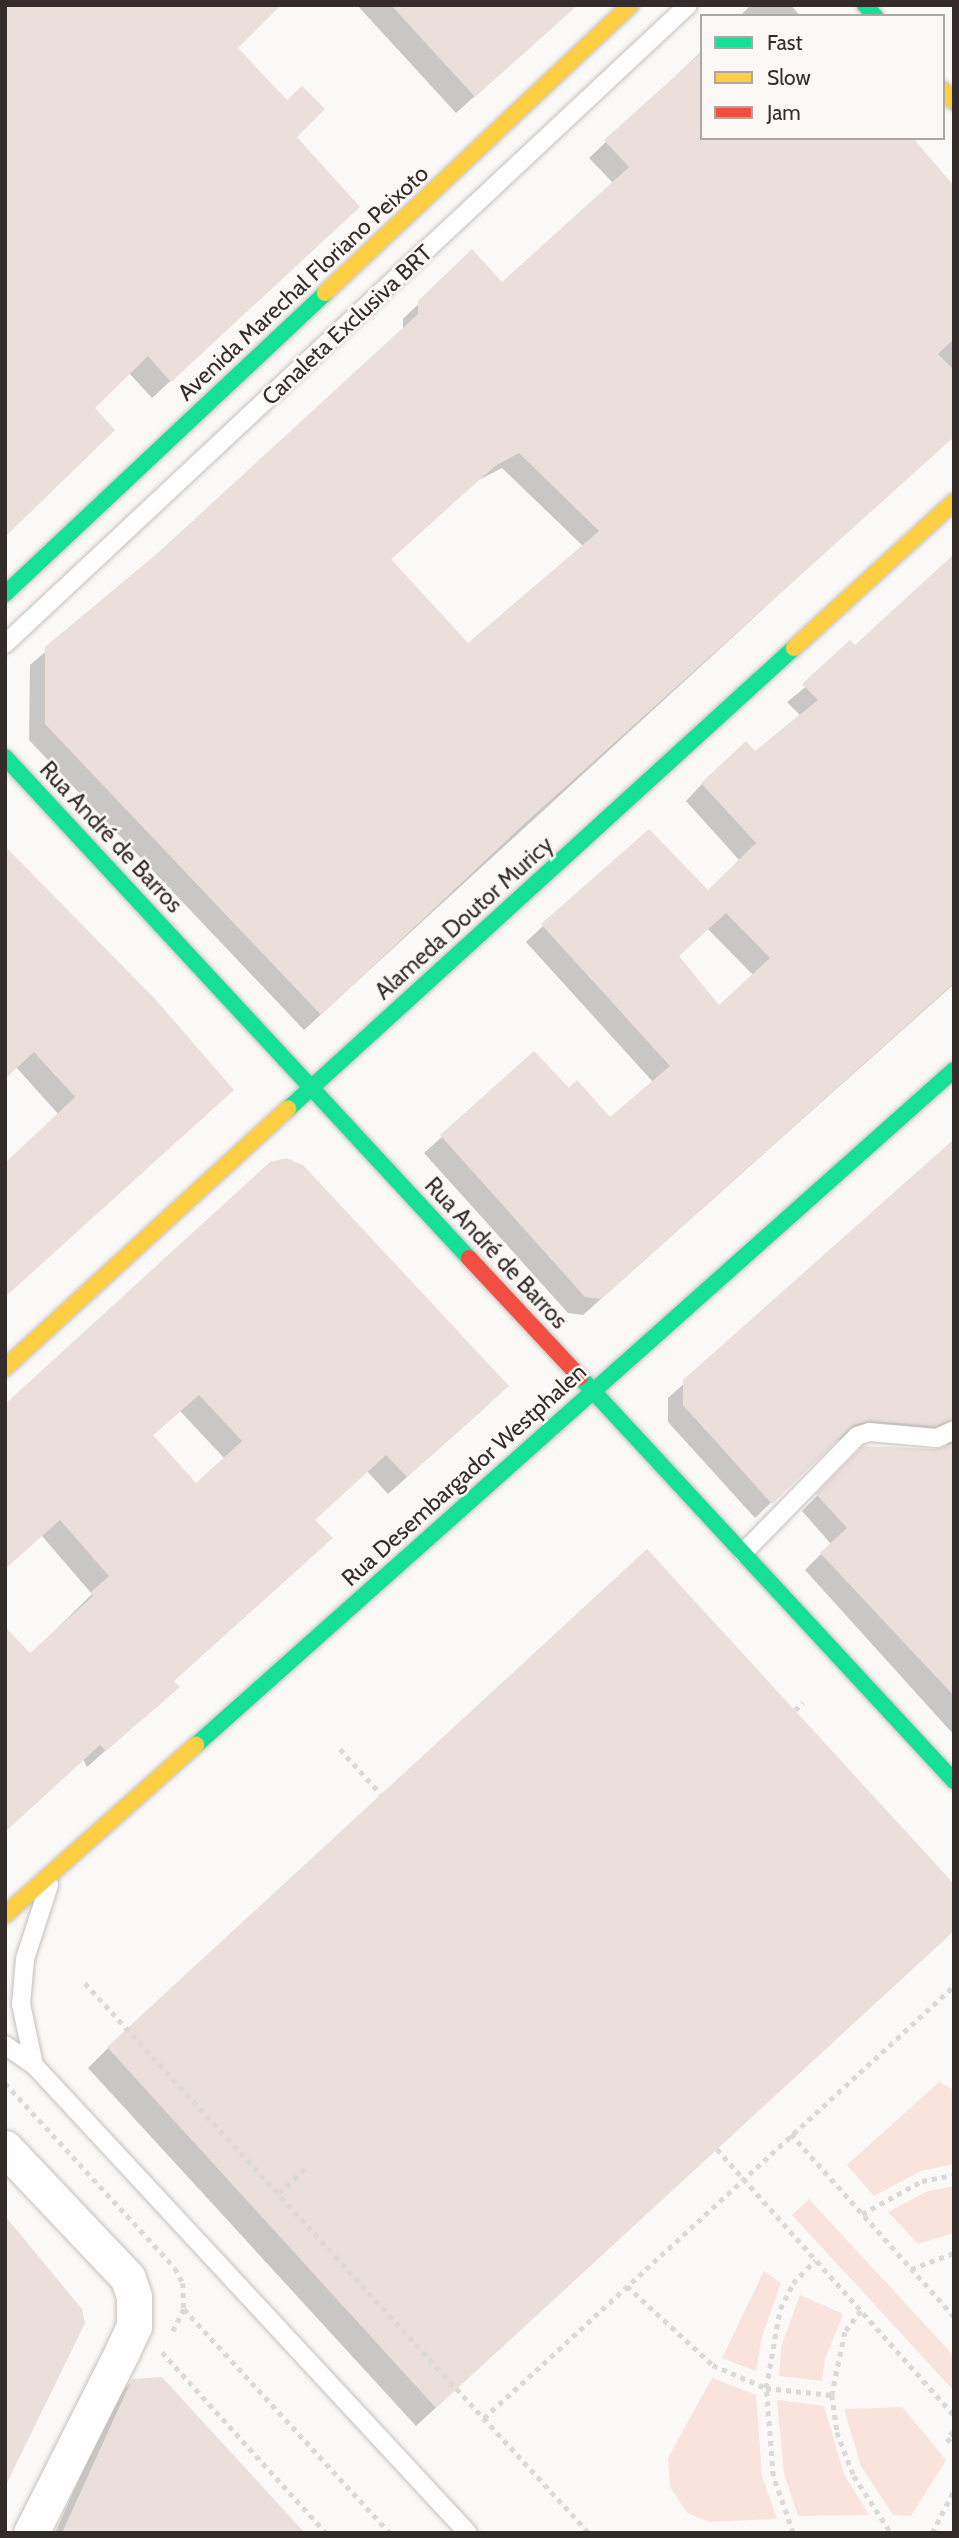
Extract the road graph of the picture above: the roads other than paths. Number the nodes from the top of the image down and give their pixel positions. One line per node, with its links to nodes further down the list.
1 (631, 5): 4 (street, Avenida Marechal Floriano Peixoto)
2 (688, 5): 5 (lane, Canaleta Exclusiva BRT)
3 (954, 502): 8 (street, Alameda Doutor Muricy)
4 (5, 594)
5 (5, 644)
6 (5, 757): 8 (street, Rua André de Barros)
7 (954, 1070): 10 (street, Rua Desembargador Westphalen)
8 (312, 1088): 9 (street, Alameda Doutor Muricy); 10 (street, Rua André de Barros)
9 (5, 1368)
10 (593, 1391): 12 (street, Rua André de Barros); 14 (street, Rua Desembargador Westphalen)
11 (954, 1430): 12 (lane)
12 (743, 1553): 13 (street, Rua André de Barros)
13 (954, 1781)
14 (53, 1872): 15 (street, Rua Desembargador Westphalen); 17 (lane)
15 (5, 1915)
16 (5, 2045): 17 (lane)
17 (34, 2065): 20 (lane)
18 (5, 2148): 19 (street)
19 (31, 2533)
20 (468, 2533)

